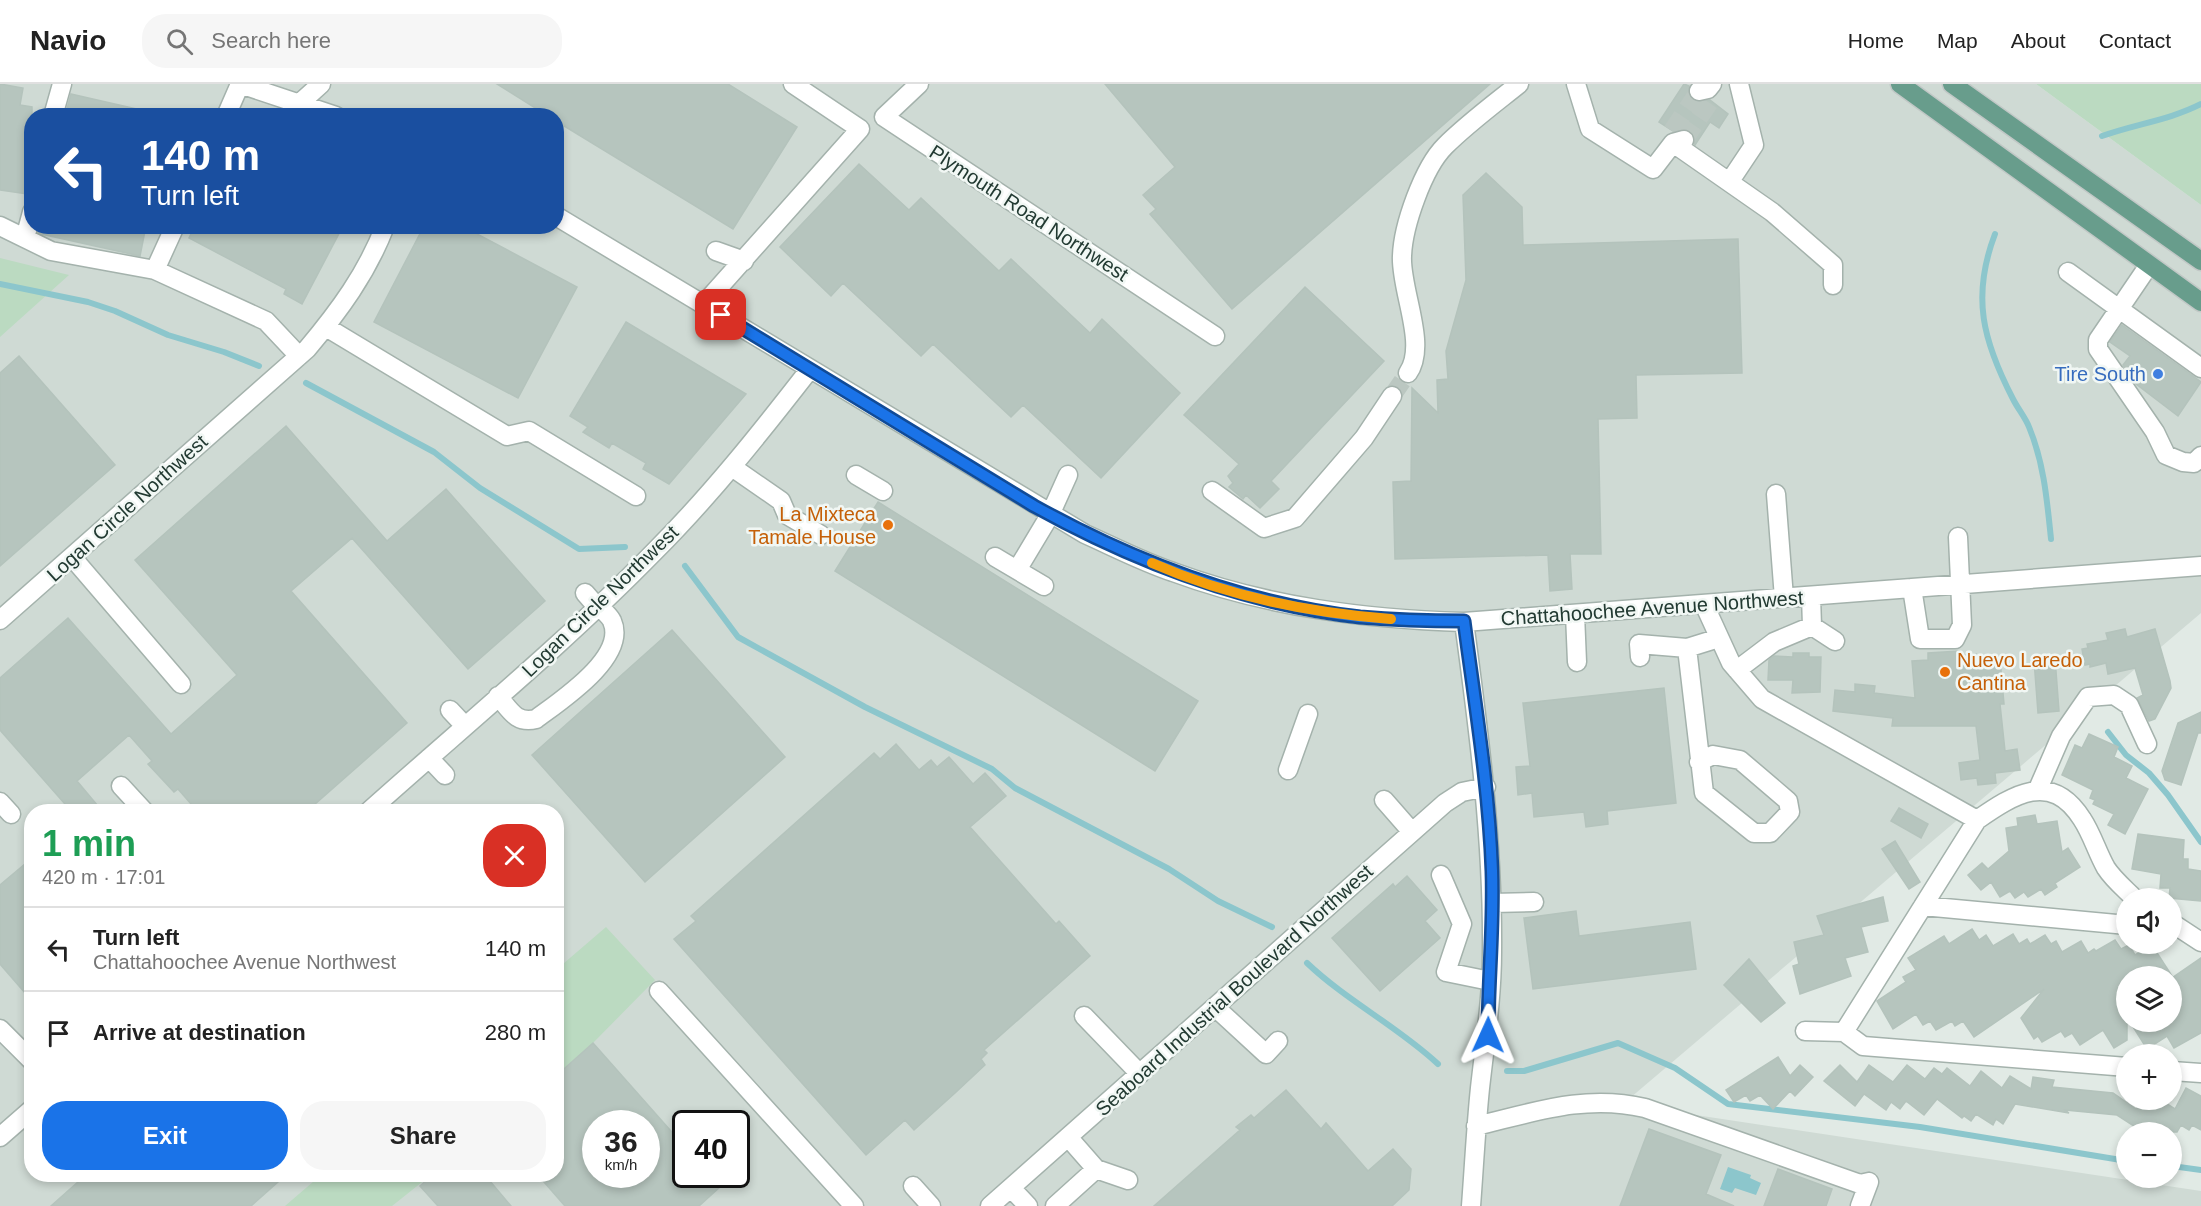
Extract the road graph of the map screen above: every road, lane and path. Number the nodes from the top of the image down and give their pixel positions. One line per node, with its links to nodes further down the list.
1 (62, 84): 12 (street)
2 (240, 84): 11 (street); 13 (street)
3 (321, 84): 11 (street)
4 (793, 84): 16 (street)
5 (919, 84): 15 (street)
6 (1519, 84): 39 (street)
7 (1576, 84): 17 (street)
8 (1739, 84): 17 (street)
9 (1900, 84): 27 (main road)
10 (1952, 84): 26 (main road)
11 (300, 103): 14 (street)
12 (55, 108)
13 (230, 108)
14 (314, 108)
15 (884, 117): 16 (street); 35 (street, Plymouth Road Northwest)
16 (860, 129): 25 (street)
17 (1730, 181): 30 (street)
18 (564, 221): 32 (street, Chattahoochee Avenue Northwest)
19 (0, 226): 23 (street)
20 (26, 234): 23 (street)
21 (171, 234): 28 (street)
22 (381, 234): 34 (street, Logan Circle Northwest)
23 (25, 238): 28 (street)
24 (716, 251): 25 (street)
25 (744, 261): 32 (street)
26 (2201, 261)
27 (2149, 265): 31 (main road); 33 (street)
28 (155, 270): 36 (street)
29 (2068, 272): 33 (street)
30 (1833, 285)
31 (2201, 302)
32 (704, 304): 38 (street, Chattahoochee Avenue Northwest)
33 (2120, 307): 37 (street); 41 (street)
34 (326, 327): 36 (street, Logan Circle Northwest); 48 (street)
35 (1215, 336)
36 (299, 356): 52 (street, Logan Circle Northwest)
37 (2201, 368)
38 (810, 369): 42 (street, Logan Circle Northwest); 49 (street, Chattahoochee Avenue Northwest)
39 (1408, 373)
40 (1392, 396): 46 (street)
41 (2201, 456)
42 (732, 466): 50 (street); 63 (street, Logan Circle Northwest)
43 (856, 475): 45 (street)
44 (1068, 475): 49 (street)
45 (883, 491)
46 (1212, 491)
47 (1776, 495): 61 (street)
48 (636, 496)
49 (1050, 515): 55 (street); 66 (street, Chattahoochee Avenue Northwest)
50 (821, 535)
51 (1959, 537): 56 (street)
52 (72, 557): 65 (street, Logan Circle Northwest); 74 (street)
53 (995, 557): 55 (street)
54 (2201, 566): 56 (street, Chattahoochee Avenue Northwest)
55 (1017, 570): 57 (street)
56 (1959, 585): 58 (street, Chattahoochee Avenue Northwest); 58 (street)
57 (1044, 586)
58 (1912, 588): 60 (street, Chattahoochee Avenue Northwest)
59 (585, 593): 63 (street)
60 (1811, 596): 61 (street, Chattahoochee Avenue Northwest); 67 (street)
61 (1784, 598): 62 (street, Chattahoochee Avenue Northwest)
62 (1704, 604): 64 (street, Chattahoochee Avenue Northwest); 68 (street)
63 (599, 607): 75 (street, Logan Circle Northwest); 75 (street)
64 (1575, 614): 66 (street, Chattahoochee Avenue Northwest); 72 (street)
65 (0, 620)
66 (1464, 621): 85 (street)
67 (1812, 626): 69 (street); 73 (street)
68 (1719, 638): 70 (street); 73 (street)
69 (1835, 641)
70 (1687, 648): 71 (street); 81 (street)
71 (1640, 657)
72 (1577, 662)
73 (1737, 670): 90 (street)
74 (181, 684)
75 (498, 696): 78 (street, Logan Circle Northwest)
76 (450, 710): 78 (street)
77 (1308, 714): 82 (street)
78 (465, 726): 80 (street, Logan Circle Northwest)
79 (2147, 744): 86 (street)
80 (429, 758): 83 (street); 89 (street, Logan Circle Northwest)
81 (1699, 762): 81 (street)
82 (1288, 770)
83 (445, 775)
84 (121, 786): 88 (street)
85 (1486, 787): 91 (street, Seaboard Industrial Boulevard Northwest); 95 (street)
86 (2038, 789): 90 (street); 93 (street)
87 (1384, 800): 91 (street)
88 (138, 804)
89 (377, 804)
90 (1977, 820): 96 (street)
91 (1412, 832): 102 (street, Seaboard Industrial Boulevard Northwest)
92 (1441, 874): 100 (street)
93 (2125, 888)
94 (1534, 902): 95 (street)
95 (1492, 903): 100 (street)
96 (1923, 906): 97 (street); 106 (street)
97 (2116, 924)
98 (2182, 931): 99 (street)
99 (2201, 942)
100 (1490, 981): 114 (street)
101 (659, 991): 121 (street)
102 (1215, 1007): 107 (street); 112 (street, Seaboard Industrial Boulevard Northwest)
103 (1084, 1016): 112 (street)
104 (0, 1029): 108 (street)
105 (1805, 1031): 106 (street)
106 (1844, 1032): 109 (street)
107 (1278, 1041)
108 (24, 1053)
109 (2116, 1066)
110 (2182, 1072): 111 (street)
111 (2201, 1073)
112 (1140, 1074): 116 (street, Seaboard Industrial Boulevard Northwest)
113 (24, 1116): 115 (street)
114 (1476, 1125): 126 (street); 127 (street)
115 (0, 1137)
116 (1068, 1137): 117 (street); 120 (street, Seaboard Industrial Boulevard Northwest)
117 (1096, 1168): 118 (street); 125 (street)
118 (1128, 1179)
119 (913, 1186): 122 (street)
120 (1011, 1188): 123 (street, Seaboard Industrial Boulevard Northwest); 124 (street)
121 (854, 1206)
122 (931, 1206)
123 (990, 1206)
124 (1028, 1206)
125 (1055, 1206)
126 (1471, 1206)
127 (1860, 1206)

